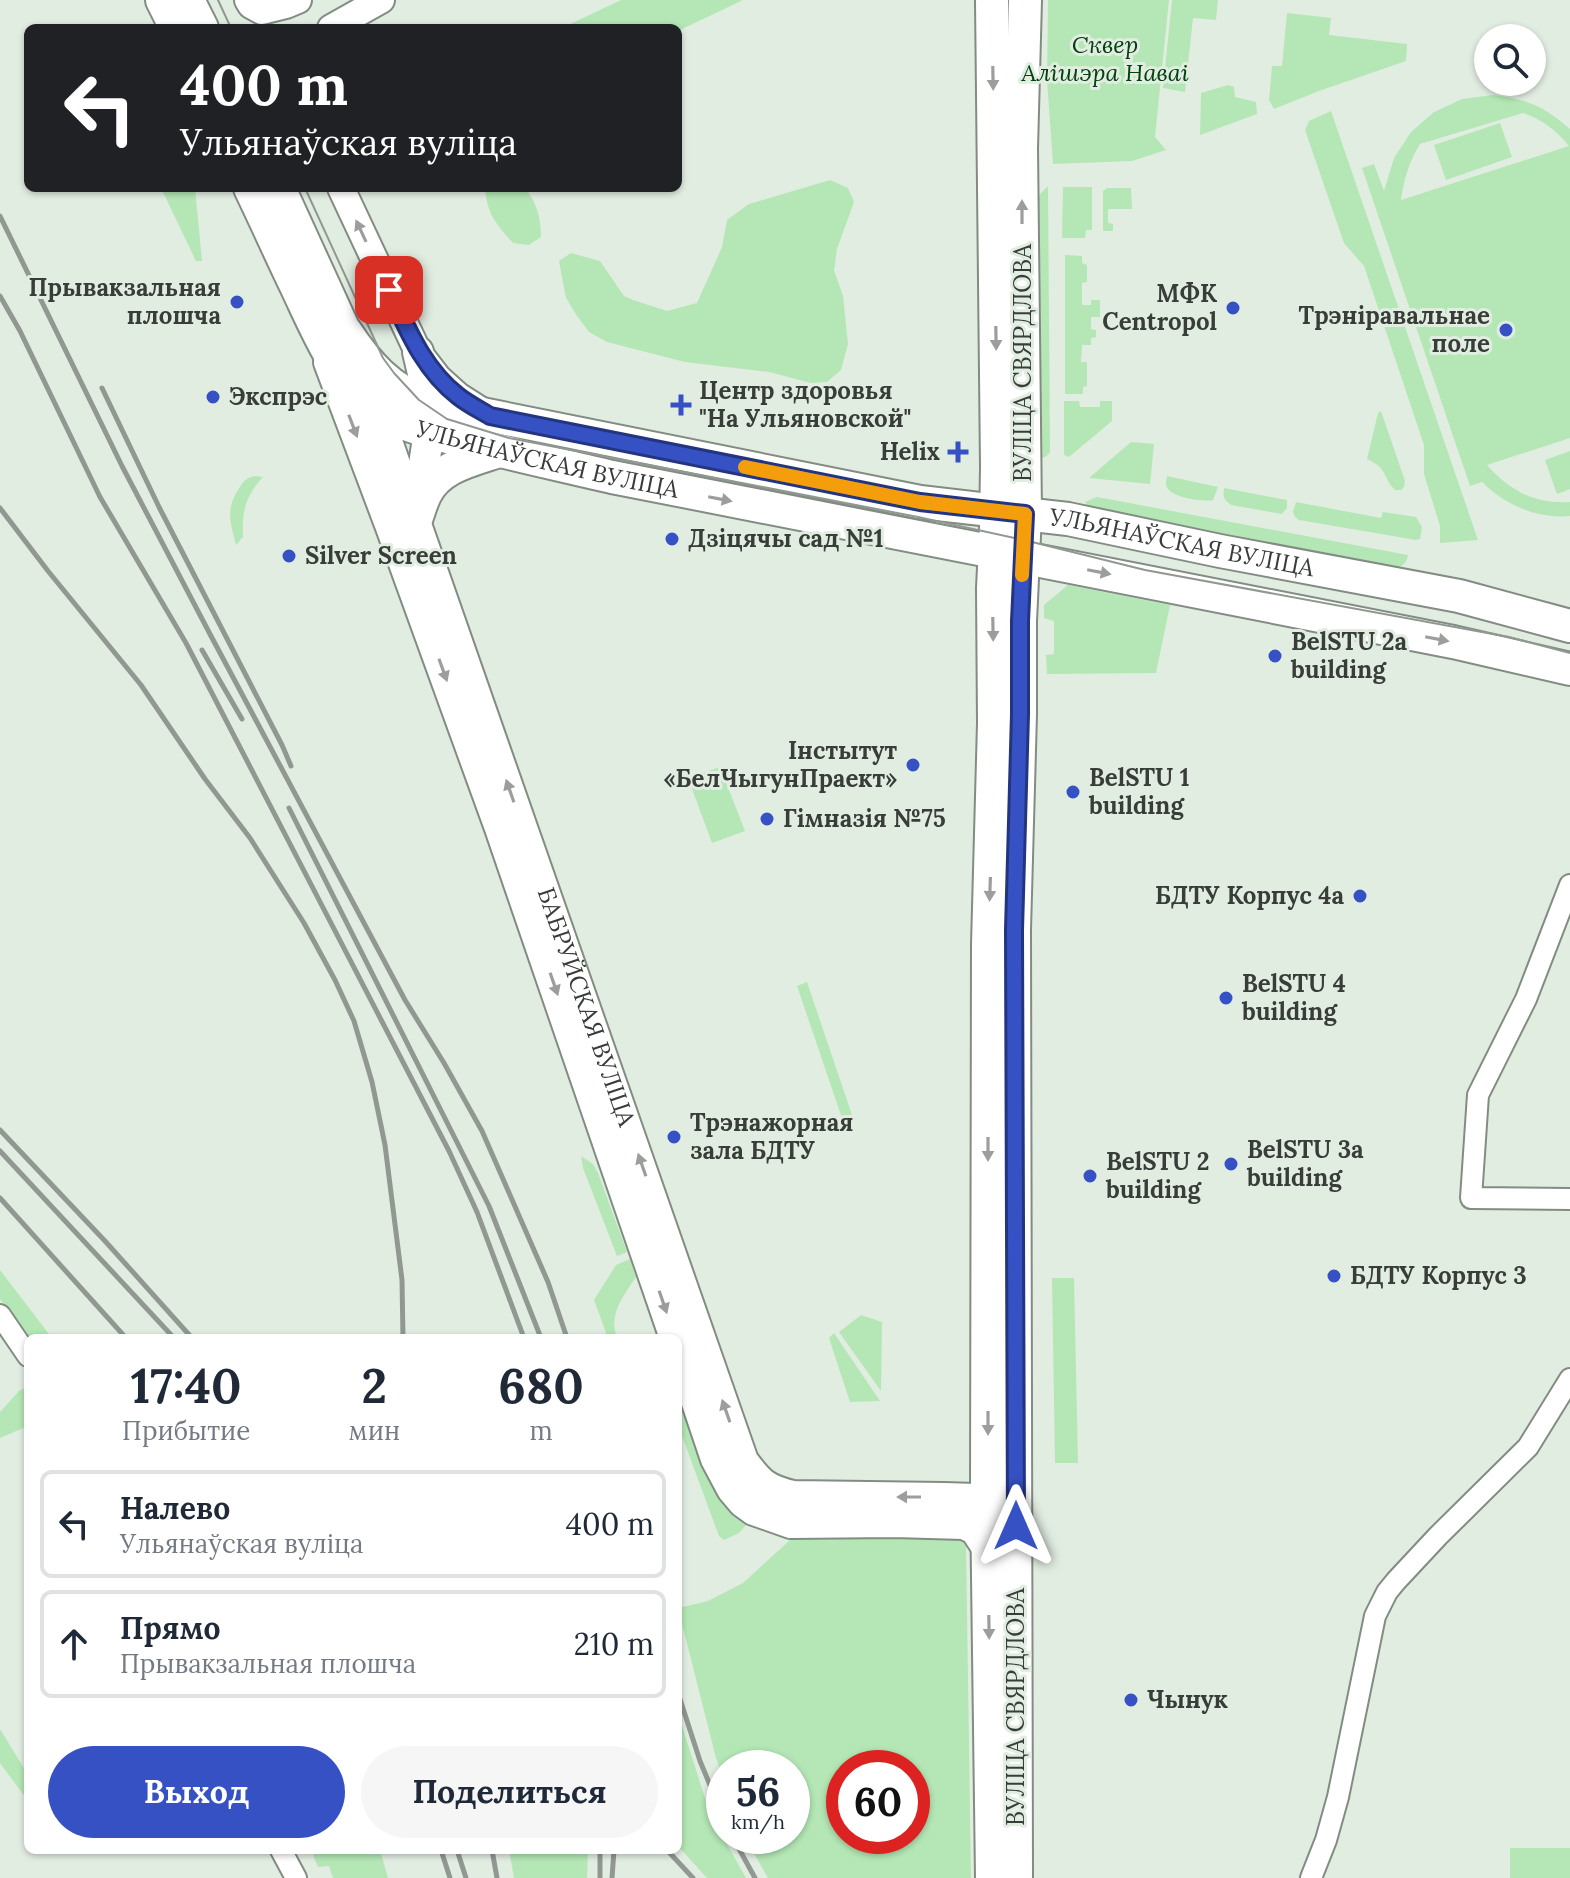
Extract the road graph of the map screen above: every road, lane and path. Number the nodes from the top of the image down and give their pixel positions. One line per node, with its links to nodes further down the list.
1 (162, 0): 9 (main road)
2 (188, 0): 10 (main road)
3 (248, 0): 7 (street)
4 (381, 0): 8 (street)
5 (992, 0): 24 (main road, ВУЛІЦА СВЯРДЛОВА, one-way to 24)
6 (1025, 0): 24 (main road, ВУЛІЦА СВЯРДЛОВА, one-way to 6)
7 (288, 2)
8 (345, 7): 11 (street)
9 (174, 24)
10 (200, 24)
11 (334, 24)
12 (252, 192): 15 (main road, БАБРУЙСКАЯ ВУЛІЦА)
13 (281, 192): 16 (main road)
14 (343, 192): 17 (street, one-way to 14)
15 (315, 327): 18 (main road, БАБРУЙСКАЯ ВУЛІЦА); 34 (main road, БАБРУЙСКАЯ ВУЛІЦА, one-way to 34)
16 (346, 332): 18 (main road); 20 (main road, УЛЬЯНАЎСКАЯ ВУЛІЦА)
17 (418, 352): 19 (street); 20 (main road)
18 (375, 407): 20 (main road, УЛЬЯНАЎСКАЯ ВУЛІЦА); 25 (main road, БАБРУЙСКАЯ ВУЛІЦА)
19 (490, 416): 20 (main road, УЛЬЯНАЎСКАЯ ВУЛІЦА); 21 (main road, УЛЬЯНАЎСКАЯ ВУЛІЦА)
20 (428, 417): 22 (main road, УЛЬЯНАЎСКАЯ ВУЛІЦА); 25 (main road)
21 (639, 446): 23 (main road); 24 (main road, УЛЬЯНАЎСКАЯ ВУЛІЦА)
22 (499, 451): 23 (main road, УЛЬЯНАЎСКАЯ ВУЛІЦА); 25 (main road)
23 (612, 477): 26 (main road, УЛЬЯНАЎСКАЯ ВУЛІЦА, one-way to 26)
24 (1010, 513): 26 (main road, ВУЛІЦА СВЯРДЛОВА); 27 (main road, УЛЬЯНАЎСКАЯ ВУЛІЦА)
25 (416, 519): 38 (main road, БАБРУЙСКАЯ ВУЛІЦА, one-way to 25)
26 (1009, 554): 28 (main road, УЛЬЯНАЎСКАЯ ВУЛІЦА, one-way to 28); 38 (main road, ВУЛІЦА СВЯРДЛОВА)
27 (1367, 579): 28 (main road); 29 (main road, УЛЬЯНАЎСКАЯ ВУЛІЦА)
28 (1361, 624): 30 (main road, УЛЬЯНАЎСКАЯ ВУЛІЦА, one-way to 30)
29 (1570, 626)
30 (1570, 669)
31 (1570, 885): 32 (street)
32 (1570, 1199)
33 (0, 1315): 35 (street)
34 (674, 1334)
35 (24, 1350)
36 (682, 1358): 39 (main road)
37 (1570, 1379): 44 (street)
38 (1001, 1500): 39 (main road, ВУЛІЦА СВЯРДЛОВА); 43 (main road, ВУЛІЦА СВЯРДЛОВА)
39 (988, 1549): 42 (main road, ВУЛІЦА СВЯРДЛОВА, one-way to 42)
40 (283, 1854): 41 (street)
41 (296, 1878)
42 (992, 1878)
43 (1016, 1878)
44 (1311, 1878)

